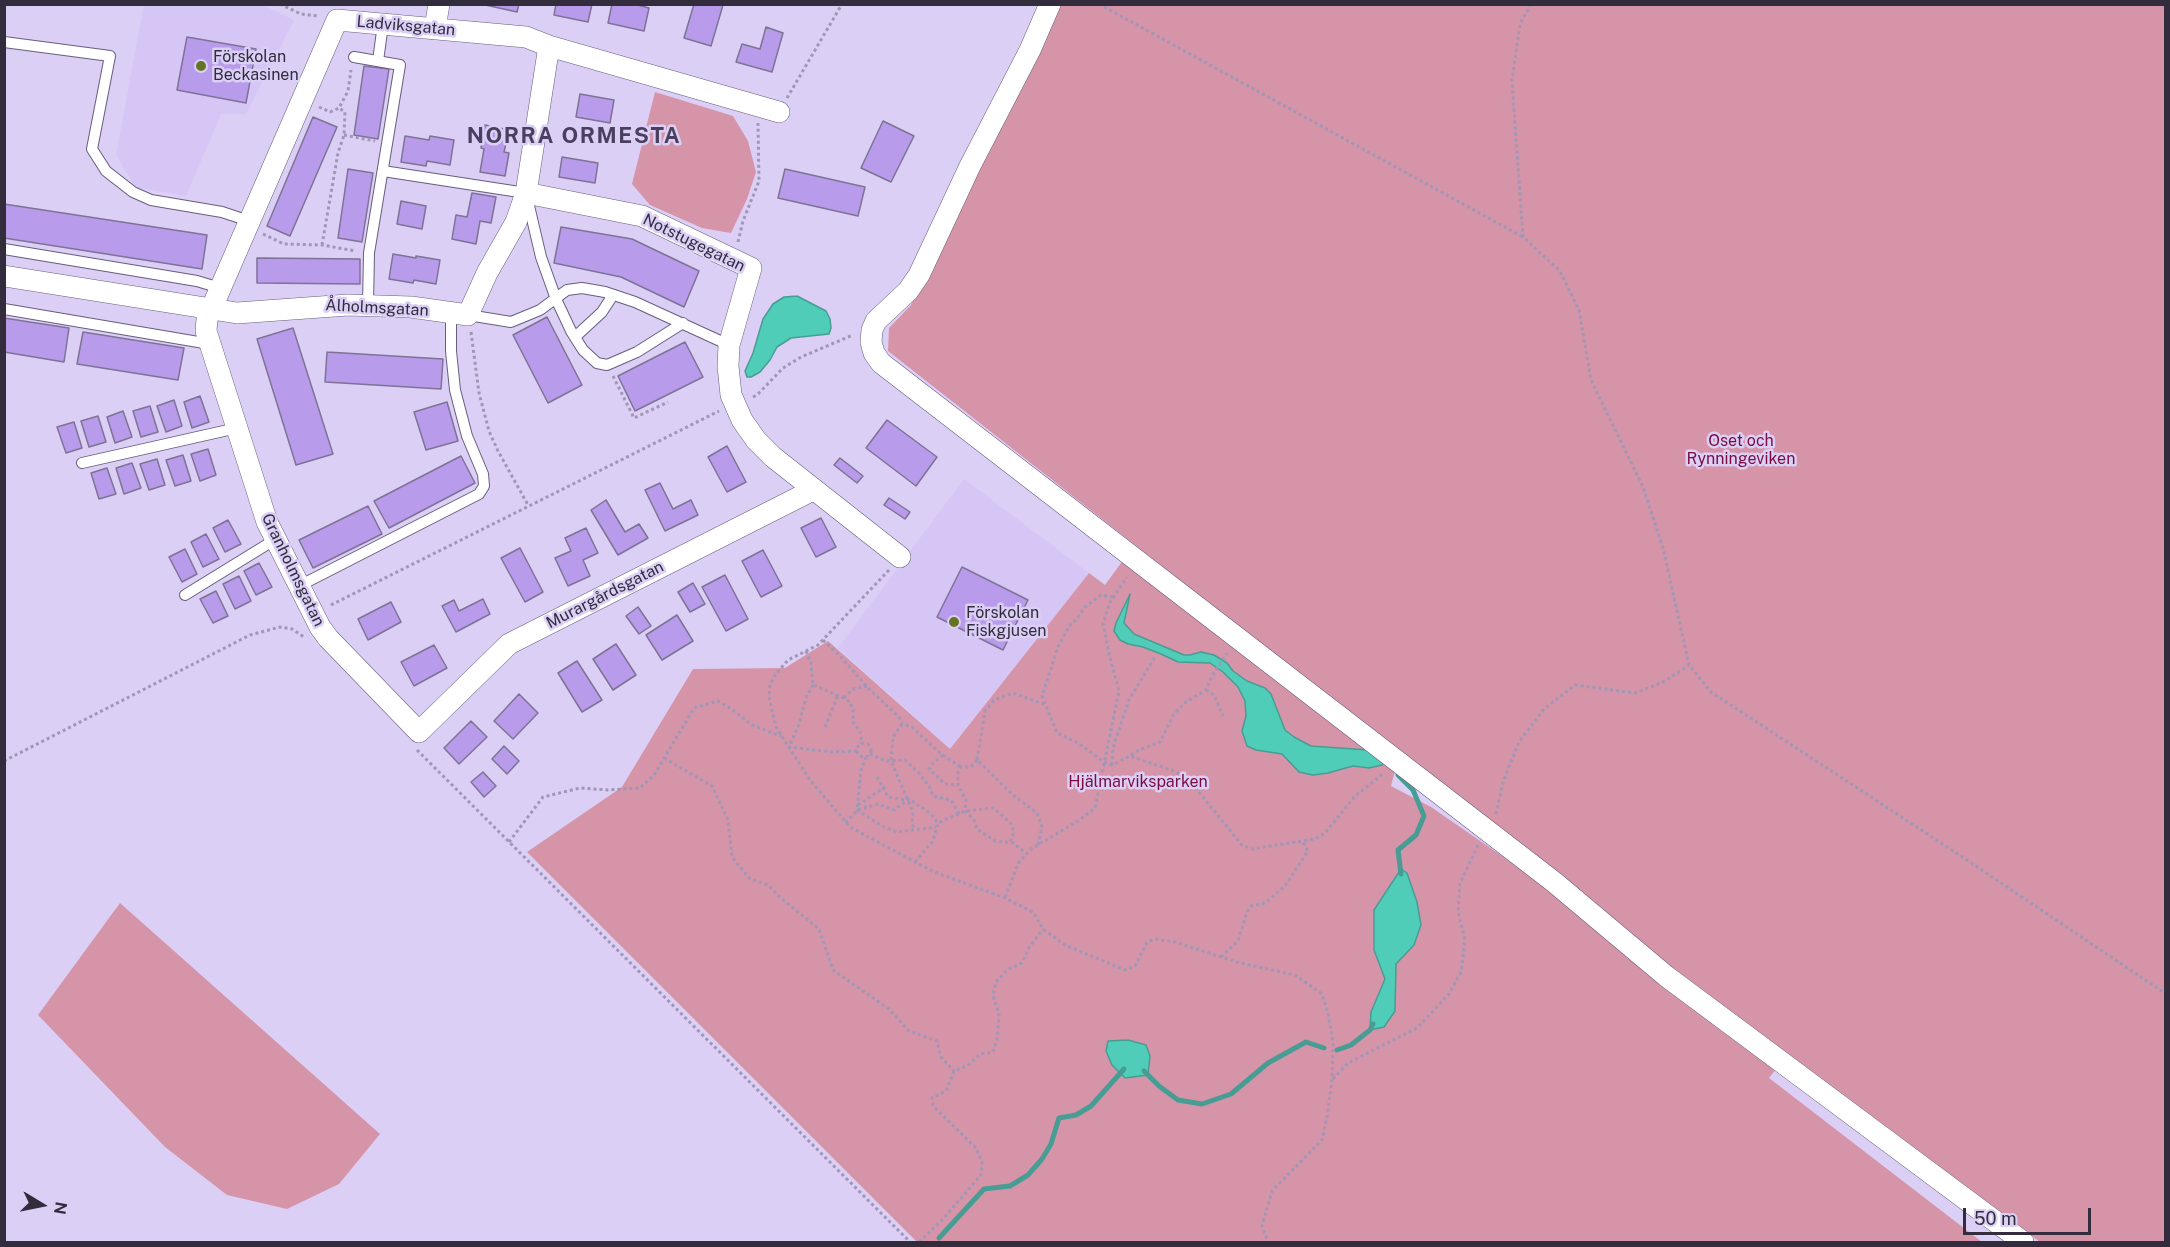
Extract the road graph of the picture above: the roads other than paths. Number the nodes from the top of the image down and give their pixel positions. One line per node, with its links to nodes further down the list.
1 (439, 4): 4 (street)
2 (1050, 4): 34 (street)
3 (383, 24): 4 (street, Ladviksgatan); 8 (lane); 12 (street, Ladviksgatan)
4 (435, 28): 6 (street, Ladviksgatan)
5 (4, 42): 12 (lane)
6 (549, 46): 9 (street, Ladviksgatan); 11 (street)
7 (354, 57): 8 (lane)
8 (378, 61): 10 (lane)
9 (769, 110)
10 (382, 171): 11 (lane); 18 (lane)
11 (526, 194): 17 (lane); 21 (street); 25 (street, Notstugegatan)
12 (249, 221): 15 (street, Ladviksgatan)
13 (4, 249): 15 (lane)
14 (4, 276): 20 (street, Ålholmsgatan)
15 (220, 288): 20 (street, Ladviksgatan)
16 (613, 295): 17 (lane); 22 (lane); 23 (lane)
17 (556, 299): 21 (lane); 23 (lane)
18 (368, 305): 20 (street, Ålholmsgatan); 21 (street, Ålholmsgatan)
19 (4, 309): 24 (lane)
20 (211, 309): 24 (street, Granholmsgatan)
21 (460, 314): 31 (lane)
22 (683, 324): 23 (lane); 25 (lane)
23 (575, 337)
24 (210, 344): 26 (street, Granholmsgatan)
25 (729, 345): 28 (street, Notstugegatan)
26 (237, 428): 27 (lane); 29 (street, Granholmsgatan)
27 (82, 463)
28 (813, 490): 30 (street, Notstugegatan); 33 (street, Murargårdsgatan)
29 (276, 539): 31 (street, Granholmsgatan); 32 (lane)
30 (900, 557)
31 (299, 586): 33 (street, Granholmsgatan)
32 (185, 595)
33 (415, 737)
34 (2023, 1242)

